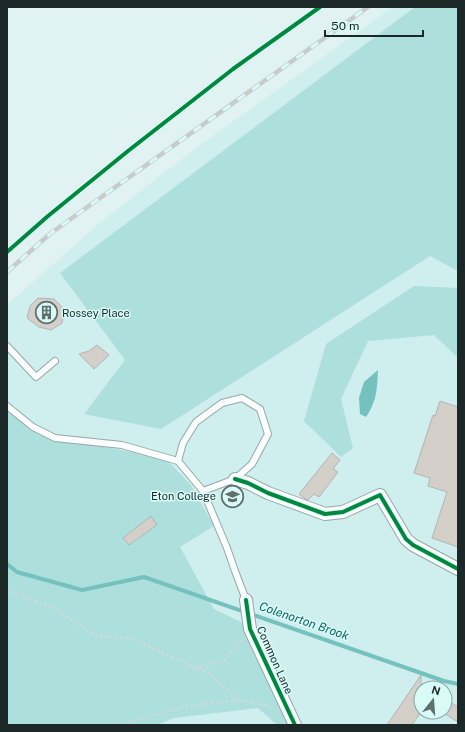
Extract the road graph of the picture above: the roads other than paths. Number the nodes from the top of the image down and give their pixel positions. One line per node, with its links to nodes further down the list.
1 (7, 346): 2 (lane)
2 (54, 361)
3 (7, 406): 4 (lane)
4 (178, 461): 5 (lane); 6 (lane)
5 (235, 479): 6 (lane); 7 (street)
6 (203, 491): 8 (lane)
7 (458, 569)
8 (246, 600): 9 (street, Common Lane)
9 (293, 722)

